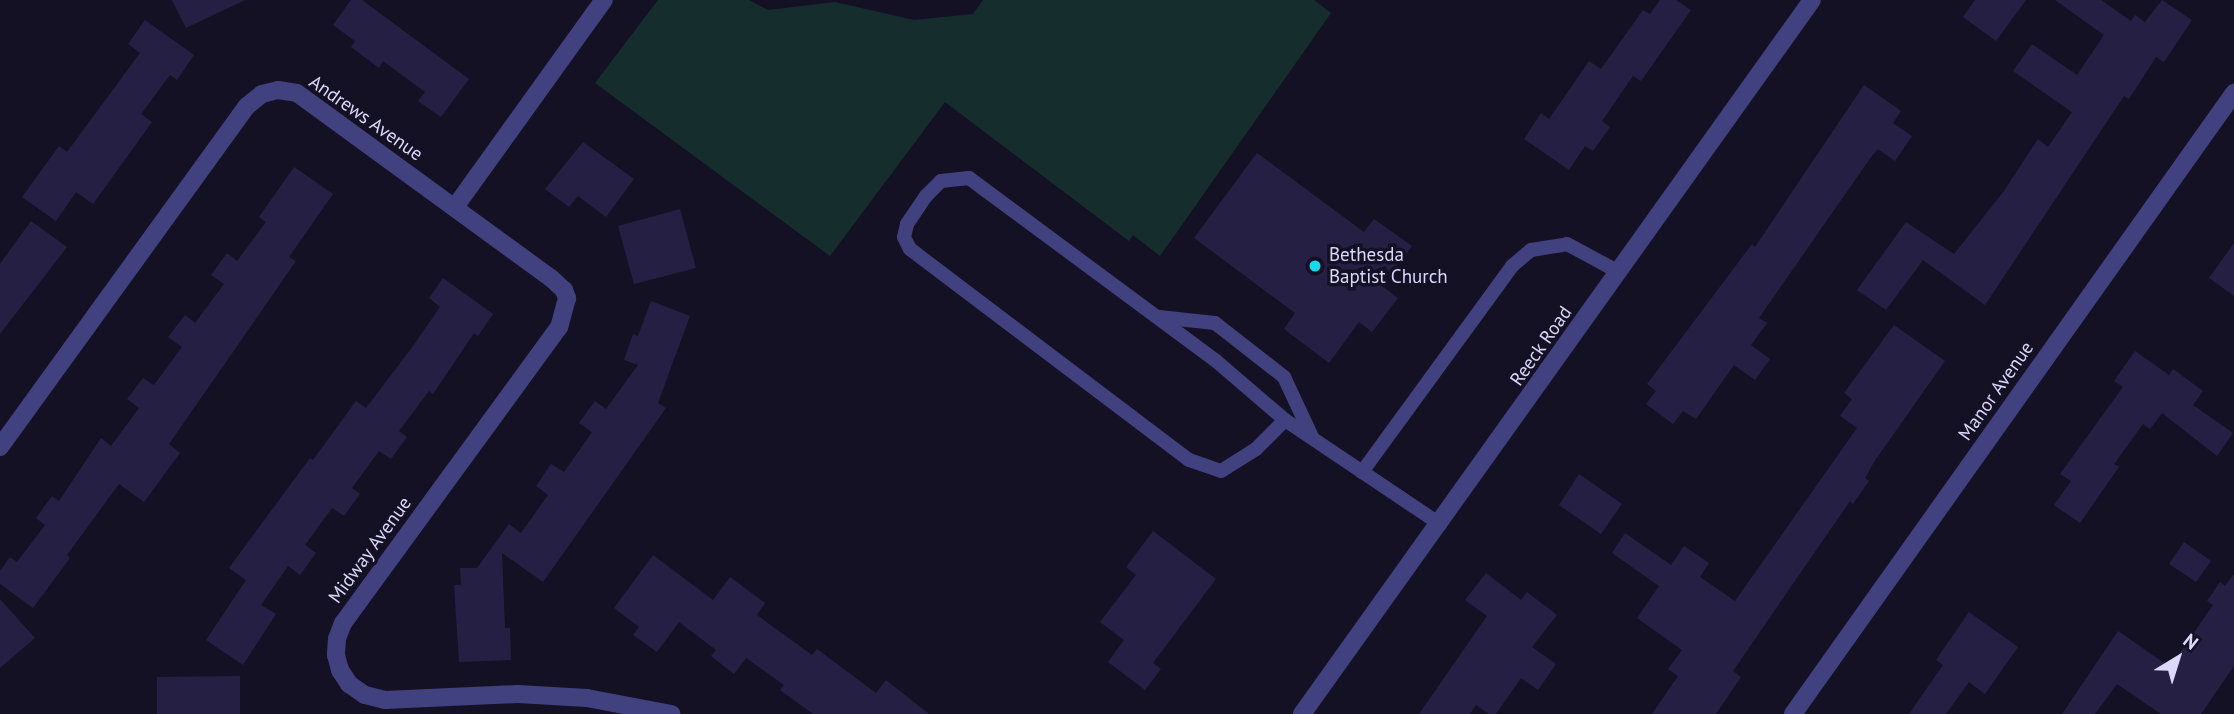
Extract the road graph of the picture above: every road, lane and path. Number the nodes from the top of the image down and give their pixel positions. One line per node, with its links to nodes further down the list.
1 (604, 0): 4 (street)
2 (1812, 0): 5 (street, Reeck Road)
3 (2234, 93): 14 (street, Manor Avenue)
4 (455, 207): 9 (street, Andrews Avenue); 12 (street, Midway Avenue)
5 (1619, 272): 10 (lane); 11 (street, Reeck Road)
6 (1157, 317): 7 (lane); 7 (lane); 8 (lane)
7 (1285, 420): 8 (lane)
8 (1313, 438): 10 (lane)
9 (0, 447)
10 (1362, 472): 11 (lane)
11 (1440, 524): 13 (street, Reeck Road)
12 (671, 714)
13 (1302, 714)
14 (1793, 714)

